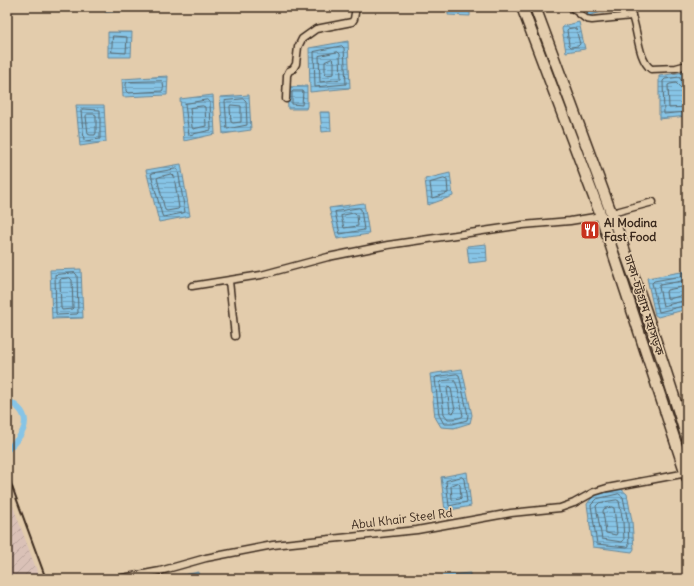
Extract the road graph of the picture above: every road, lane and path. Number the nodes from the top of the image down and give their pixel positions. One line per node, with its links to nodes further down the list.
1 (356, 7): 8 (street)
2 (522, 7): 11 (highway, ঢাকা-চট্টগ্রাম মহাসড়ক)
3 (535, 7): 10 (highway, ঢাকা-চট্টগ্রাম মহাসড়ক)
4 (572, 7): 6 (street)
5 (632, 7): 6 (street)
6 (632, 16): 7 (street)
7 (687, 65)
8 (286, 100)
9 (653, 202): 10 (street)
10 (612, 213): 15 (highway, ঢাকা-চট্টগ্রাম মহাসড়ক)
11 (601, 216): 12 (street); 16 (highway, ঢাকা-চট্টগ্রাম মহাসড়ক)
12 (229, 281): 13 (street); 14 (street)
13 (192, 286)
14 (235, 336)
15 (687, 439)
16 (687, 475): 17 (street, Abul Khair Steel Rd)
17 (117, 579)

